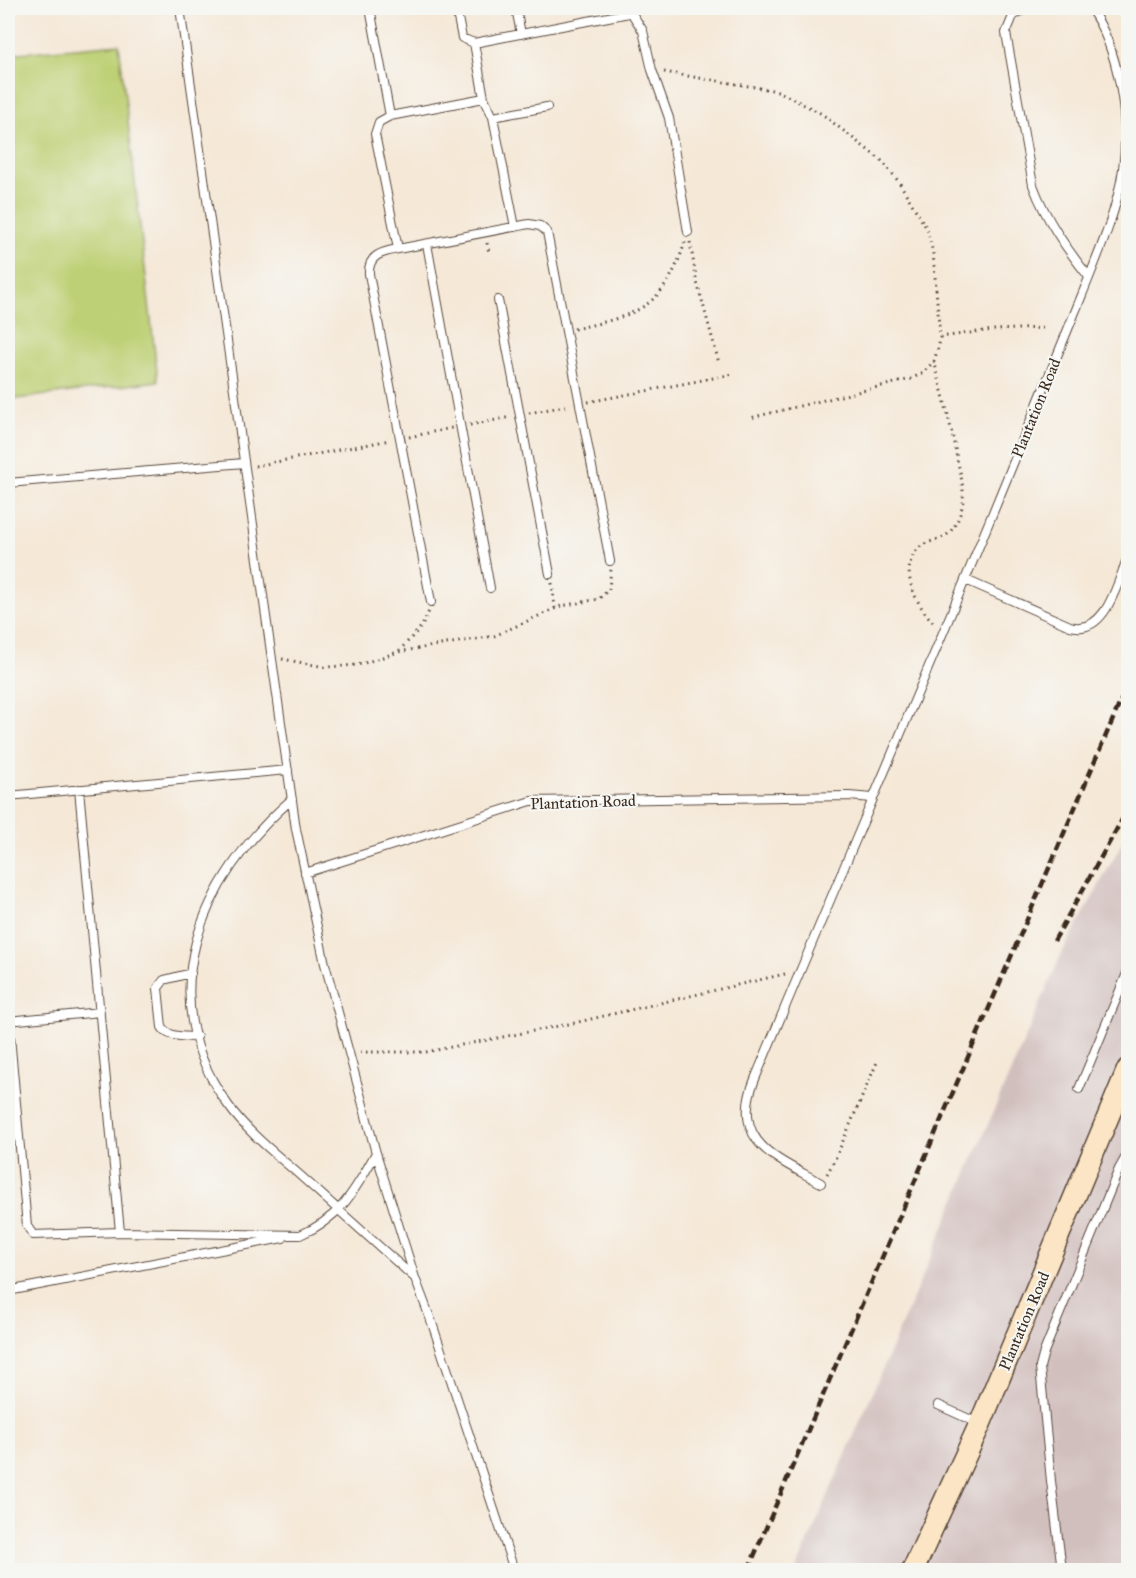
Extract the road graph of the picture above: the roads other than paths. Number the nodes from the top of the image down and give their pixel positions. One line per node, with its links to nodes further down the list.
1 (180, 8): 20 (lane)
2 (370, 8): 12 (lane)
3 (456, 8): 9 (lane)
4 (516, 8): 8 (lane)
5 (1026, 8): 18 (lane)
6 (1090, 8): 18 (lane, Plantation Road)
7 (633, 10): 8 (lane); 15 (lane)
8 (521, 34): 9 (lane)
9 (474, 43): 10 (lane)
10 (484, 99): 12 (lane); 13 (lane)
11 (547, 106): 13 (lane)
12 (390, 117): 17 (lane)
13 (493, 117): 14 (lane)
14 (515, 227): 16 (lane); 23 (lane)
15 (688, 232)
16 (426, 244): 17 (lane); 26 (lane)
17 (398, 249): 27 (lane)
18 (1089, 277): 25 (lane, Plantation Road)
19 (498, 300): 24 (lane)
20 (244, 466): 21 (lane); 28 (lane)
21 (8, 483)
22 (1128, 557): 25 (lane)
23 (610, 561)
24 (550, 574)
25 (966, 580): 31 (lane, Plantation Road)
26 (490, 588)
27 (431, 602)
28 (288, 770): 29 (lane); 32 (lane)
29 (79, 789): 30 (lane); 36 (lane)
30 (8, 796)
31 (872, 798): 33 (lane, Plantation Road); 44 (lane, Plantation Road)
32 (292, 799): 33 (lane); 35 (lane)
33 (305, 873): 42 (lane)
34 (1128, 971): 41 (lane)
35 (191, 973): 39 (lane); 39 (lane)
36 (100, 1012): 38 (lane); 46 (lane)
37 (8, 1014): 38 (lane)
38 (8, 1021): 46 (lane)
39 (197, 1037): 45 (lane)
40 (1128, 1068): 51 (street, Plantation Road)
41 (1079, 1089)
42 (376, 1153): 45 (lane); 48 (lane)
43 (1128, 1153): 54 (lane)
44 (821, 1183)
45 (338, 1210): 47 (lane); 48 (lane)
46 (120, 1232): 47 (lane)
47 (300, 1235): 49 (lane)
48 (415, 1278): 52 (lane)
49 (8, 1291)
50 (938, 1405): 51 (lane)
51 (980, 1424): 53 (street, Plantation Road)
52 (514, 1570)
53 (913, 1570)
54 (1062, 1570)

